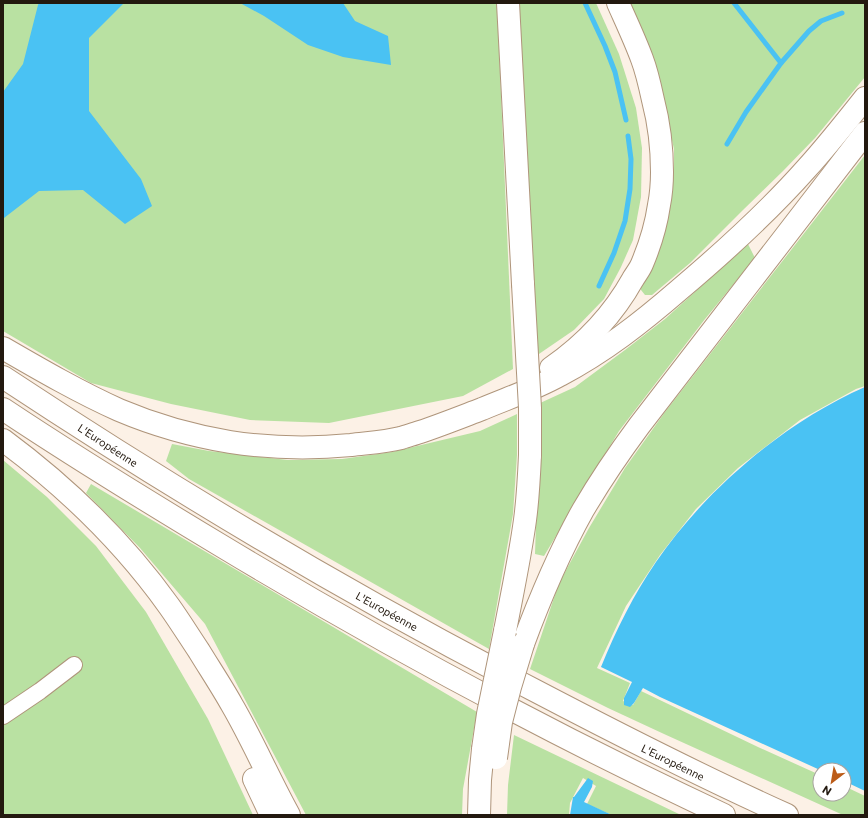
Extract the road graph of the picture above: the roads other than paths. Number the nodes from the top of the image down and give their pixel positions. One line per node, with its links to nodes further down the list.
1 (508, 3): 13 (highway, bridge)
2 (618, 3): 8 (highway)
3 (865, 98): 8 (highway)
4 (865, 133): 13 (highway, bridge)
5 (3, 348): 8 (highway)
6 (3, 377): 19 (highway, L'Européenne)
7 (3, 409): 18 (highway)
8 (467, 415)
9 (3, 440): 10 (highway)
10 (169, 606): 14 (highway); 15 (highway)
11 (74, 665): 12 (street)
12 (3, 716)
13 (489, 754): 16 (highway); 17 (highway)
14 (271, 815)
15 (289, 815)
16 (479, 815)
17 (491, 815)
18 (724, 815)
19 (787, 815)

